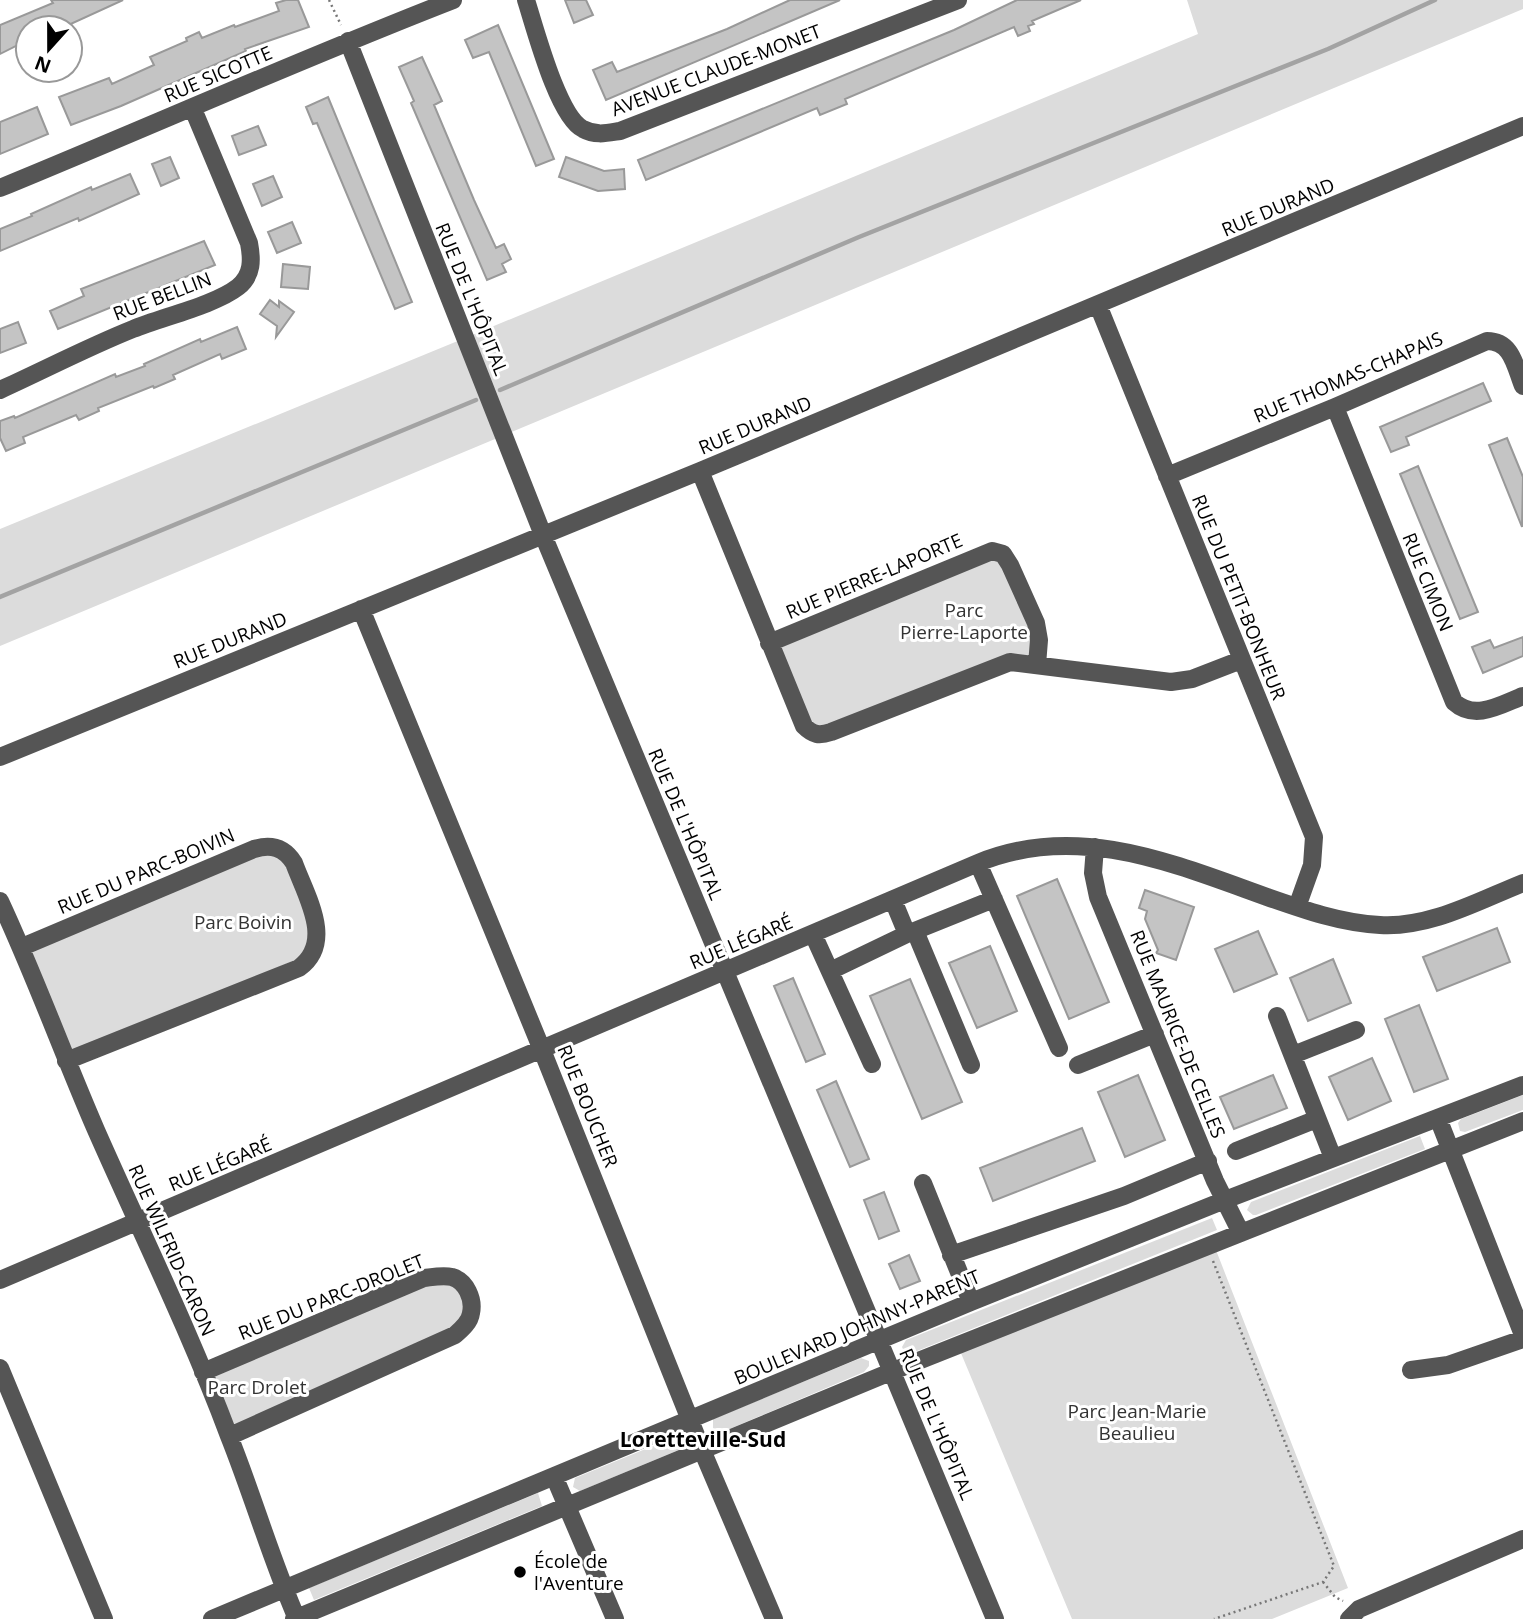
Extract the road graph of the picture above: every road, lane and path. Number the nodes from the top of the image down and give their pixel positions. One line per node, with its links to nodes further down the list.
1 (329, 0): 5 (path)
2 (453, 0): 5 (street, RUE SICOTTE)
3 (526, 0): 4 (street, AVENUE CLAUDE-MONET)
4 (958, 0)
5 (348, 41): 6 (street, RUE SICOTTE); 15 (street, RUE DE L'HÔPITAL)
6 (193, 108): 8 (street, RUE SICOTTE); 11 (street, RUE BELLIN)
7 (1523, 126): 9 (street, RUE DURAND)
8 (0, 188)
9 (1098, 305): 13 (street, RUE DURAND); 14 (street, RUE DU PETIT-BONHEUR)
10 (1523, 386): 12 (street, RUE THOMAS-CHAPAIS)
11 (0, 390)
12 (1335, 407): 14 (street, RUE THOMAS-CHAPAIS); 20 (street, RUE CIMON)
13 (700, 471): 15 (street, RUE DURAND); 17 (street, RUE PIERRE-LAPORTE)
14 (1167, 476): 18 (street, RUE DU PETIT-BONHEUR)
15 (543, 534): 16 (street, RUE DURAND); 33 (street, RUE DE L'HÔPITAL)
16 (362, 609): 21 (street, RUE DURAND); 38 (street, RUE BOUCHER)
17 (769, 643): 19 (street, RUE PIERRE-LAPORTE); 19 (street, RUE PIERRE-LAPORTE)
18 (1241, 660): 19 (street, RUE PIERRE-LAPORTE); 28 (street, RUE DU PETIT-BONHEUR)
19 (1037, 665)
20 (1523, 696)
21 (0, 757)
22 (1095, 847): 23 (street, RUE LÉGARÉ); 28 (street, RUE LÉGARÉ); 36 (street, RUE MAURICE-DE CELLES)
23 (978, 863): 25 (street); 26 (street, RUE LÉGARÉ)
24 (1523, 883): 28 (street, RUE LÉGARÉ)
25 (994, 899): 29 (street); 37 (street)
26 (892, 900): 29 (street); 30 (street, RUE LÉGARÉ)
27 (0, 901): 31 (street, RUE WILFRID-CARON)
28 (1297, 907)
29 (911, 933): 32 (street); 42 (street)
30 (813, 934): 32 (street); 33 (street, RUE LÉGARÉ)
31 (22, 947): 40 (street, RUE WILFRID-CARON); 40 (street, RUE DU PARC-BOIVIN)
32 (830, 971): 41 (street)
33 (725, 972): 38 (street, RUE LÉGARÉ); 61 (street, RUE DE L'HÔPITAL)
34 (1277, 1016): 39 (street)
35 (1356, 1030): 39 (street)
36 (1155, 1034): 43 (street); 51 (street, RUE MAURICE-DE CELLES)
37 (1059, 1048)
38 (542, 1049): 54 (street, RUE LÉGARÉ); 66 (street, RUE BOUCHER)
39 (1293, 1055): 46 (street)
40 (66, 1061): 54 (street, RUE WILFRID-CARON)
41 (872, 1064)
42 (971, 1065)
43 (1078, 1065)
44 (1523, 1085): 45 (street, BOULEVARD JOHNNY-PARENT)
45 (1438, 1118): 48 (street); 50 (street, BOULEVARD JOHNNY-PARENT)
46 (1317, 1119): 49 (street); 50 (street)
47 (1523, 1121): 48 (street)
48 (1450, 1150): 55 (street); 60 (street)
49 (1236, 1151)
50 (1333, 1158): 53 (street, BOULEVARD JOHNNY-PARENT)
51 (1208, 1161): 53 (street, RUE MAURICE-DE CELLES); 57 (street)
52 (923, 1183): 57 (street)
53 (1225, 1200): 55 (street, RUE MAURICE-DE CELLES); 59 (street, BOULEVARD JOHNNY-PARENT)
54 (136, 1222): 58 (street, RUE LÉGARÉ); 65 (street, RUE WILFRID-CARON)
55 (1241, 1233): 56 (street)
56 (1208, 1247): 64 (street); 72 (path)
57 (951, 1255): 59 (street)
58 (0, 1280)
59 (971, 1302): 61 (street, BOULEVARD JOHNNY-PARENT)
60 (1523, 1337): 63 (street)
61 (879, 1340): 64 (street, RUE DE L'HÔPITAL); 66 (street, BOULEVARD JOHNNY-PARENT)
62 (0, 1368): 75 (street)
63 (1411, 1370)
64 (893, 1371): 68 (street); 80 (street, RUE DE L'HÔPITAL)
65 (204, 1372): 67 (street, RUE WILFRID-CARON); 67 (street, RUE DU PARC-DROLET)
66 (691, 1419): 68 (street, RUE BOUCHER); 69 (street, BOULEVARD JOHNNY-PARENT)
67 (230, 1436): 73 (street, RUE WILFRID-CARON)
68 (702, 1450): 70 (street); 79 (street, RUE BOUCHER)
69 (554, 1476): 70 (street); 73 (street, BOULEVARD JOHNNY-PARENT)
70 (566, 1506): 77 (street); 78 (street)
71 (1523, 1539): 74 (street)
72 (1323, 1582): 74 (path); 81 (path)
73 (283, 1587): 76 (street, BOULEVARD JOHNNY-PARENT); 77 (street, RUE WILFRID-CARON)
74 (1354, 1614)
75 (104, 1619)
76 (212, 1619)
77 (296, 1619)
78 (615, 1619)
79 (774, 1619)
80 (995, 1619)
81 (1214, 1619)

